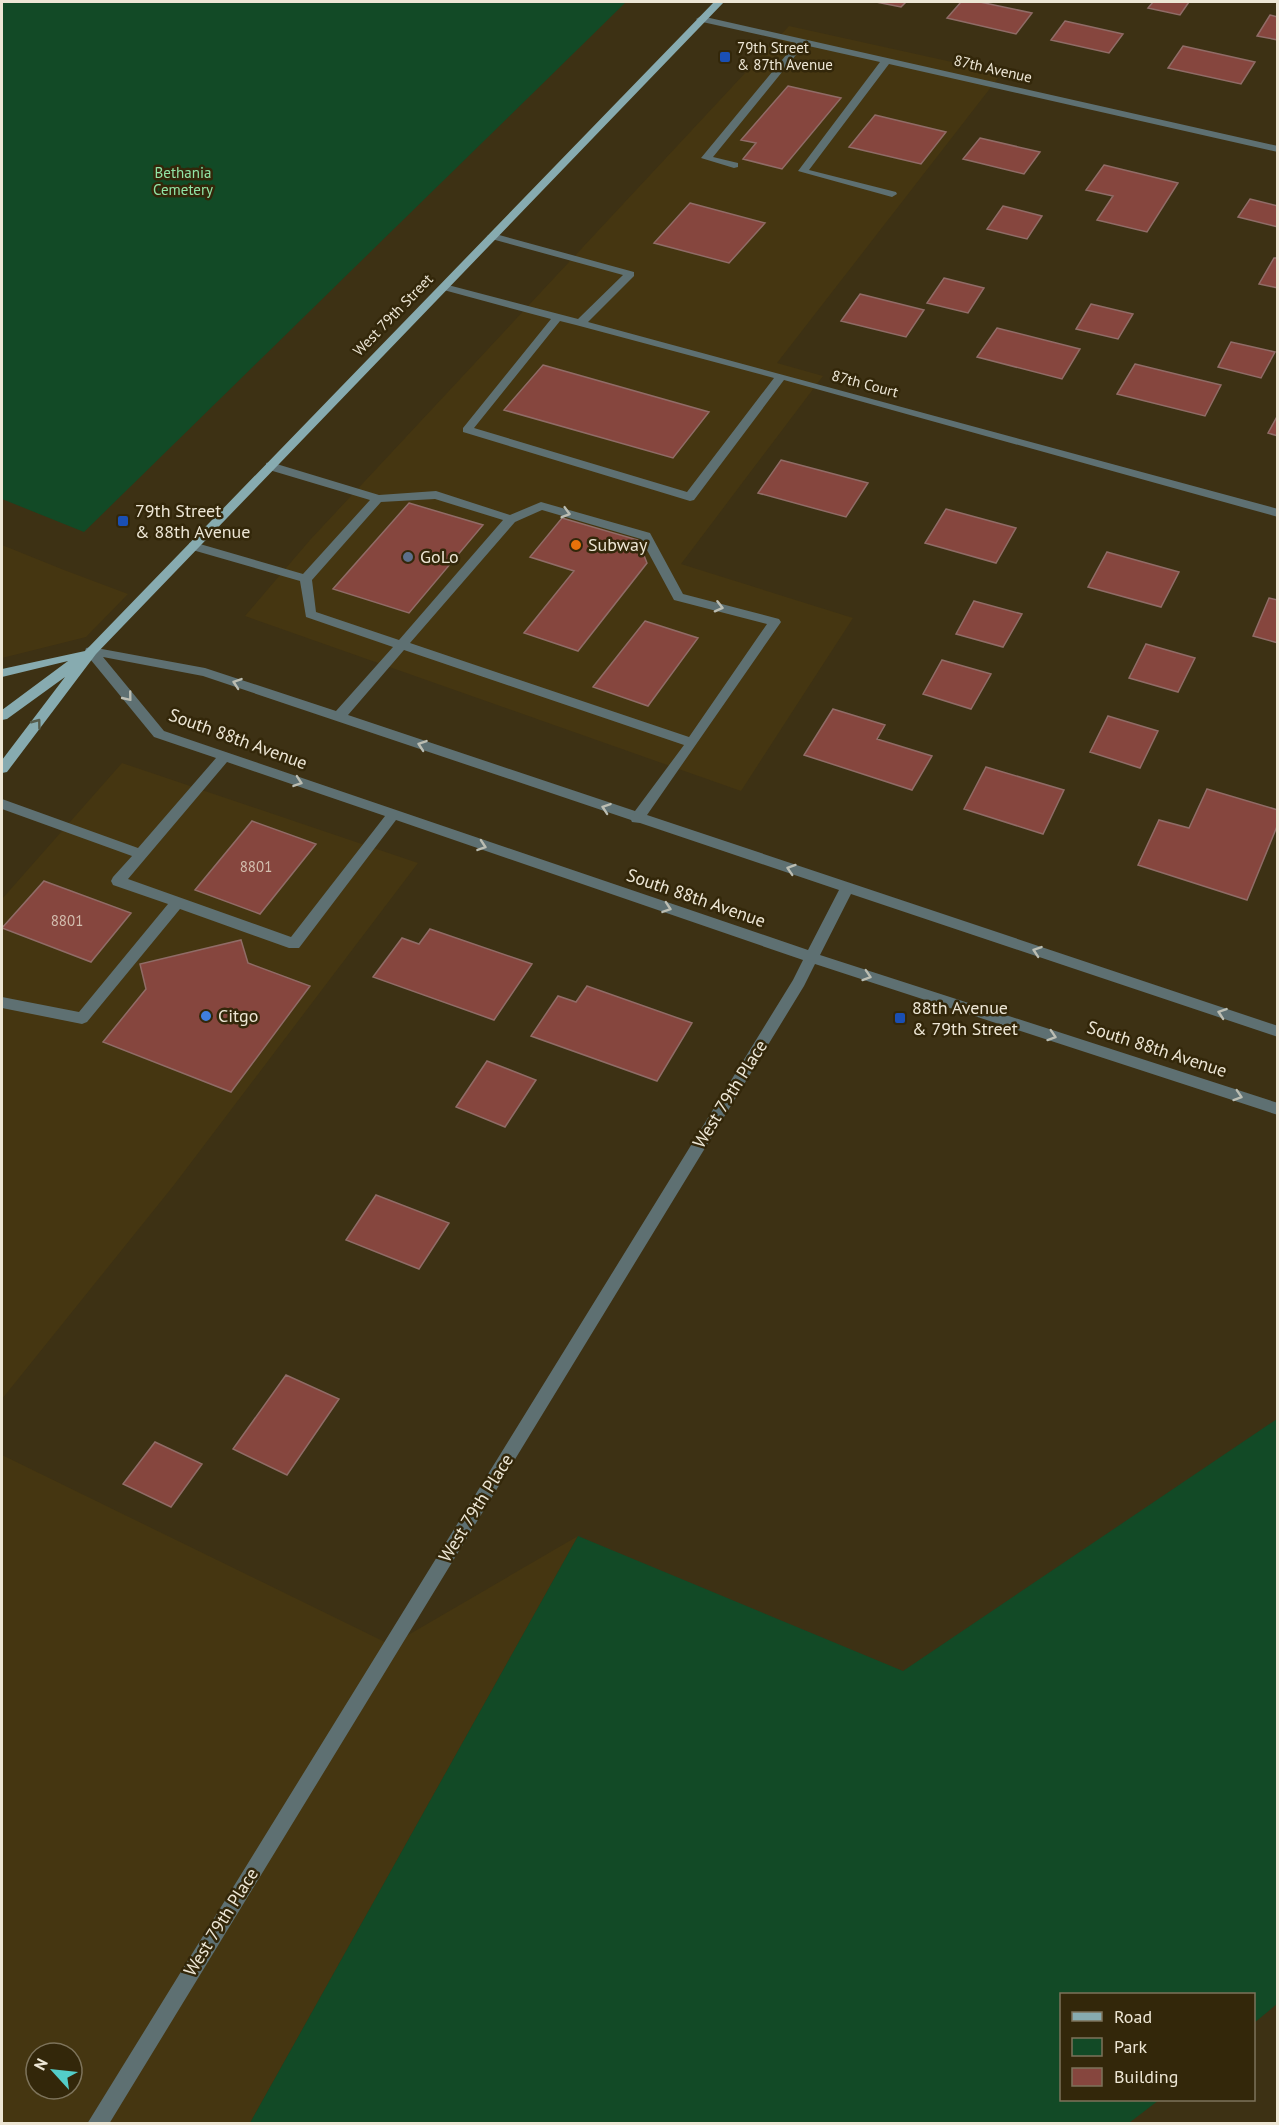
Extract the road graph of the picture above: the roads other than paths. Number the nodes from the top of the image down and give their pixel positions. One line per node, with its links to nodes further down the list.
1 (718, 2): 2 (main road, West 79th Street)
2 (701, 20): 3 (street, 87th Avenue); 8 (main road, West 79th Street)
3 (802, 42): 4 (street, 87th Avenue); 6 (street)
4 (886, 61): 5 (street, 87th Avenue); 7 (street)
5 (1278, 149)
6 (734, 165)
7 (892, 194)
8 (492, 236): 9 (main road, West 79th Street); 11 (street)
9 (444, 287): 10 (street, 87th Court); 13 (main road, West 79th Street)
10 (558, 317): 11 (street, 87th Court); 12 (street)
11 (580, 323): 12 (street, 87th Court)
12 (781, 376): 15 (street, 87th Court)
13 (270, 466): 14 (street); 17 (main road, West 79th Street)
14 (378, 499): 16 (street); 18 (street)
15 (1278, 513)
16 (511, 519): 19 (street); 24 (street, one-way to 24)
17 (193, 546): 18 (street); 20 (main road, West 79th Street)
18 (306, 579): 19 (street)
19 (402, 645): 23 (street); 24 (street)
20 (91, 651): 21 (main road); 22 (main road); 23 (street, one-way to 20); 25 (street, South 88th Avenue, one-way to 25); 26 (main road, one-way to 20)
21 (2, 673)
22 (2, 716)
23 (339, 717): 29 (street, one-way to 23)
24 (692, 743): 29 (street)
25 (225, 756): 28 (street, South 88th Avenue, one-way to 28); 30 (street)
26 (2, 769)
27 (2, 804): 30 (street)
28 (393, 815): 32 (street); 33 (street, South 88th Avenue, one-way to 33)
29 (637, 819): 31 (street, one-way to 29)
30 (141, 854): 32 (street)
31 (847, 888): 33 (street, West 79th Place); 35 (street, one-way to 31)
32 (178, 902): 34 (street)
33 (811, 957): 36 (street, South 88th Avenue, one-way to 36); 37 (street, West 79th Place)
34 (2, 1003)
35 (1278, 1032)
36 (1278, 1109)
37 (97, 2124)

